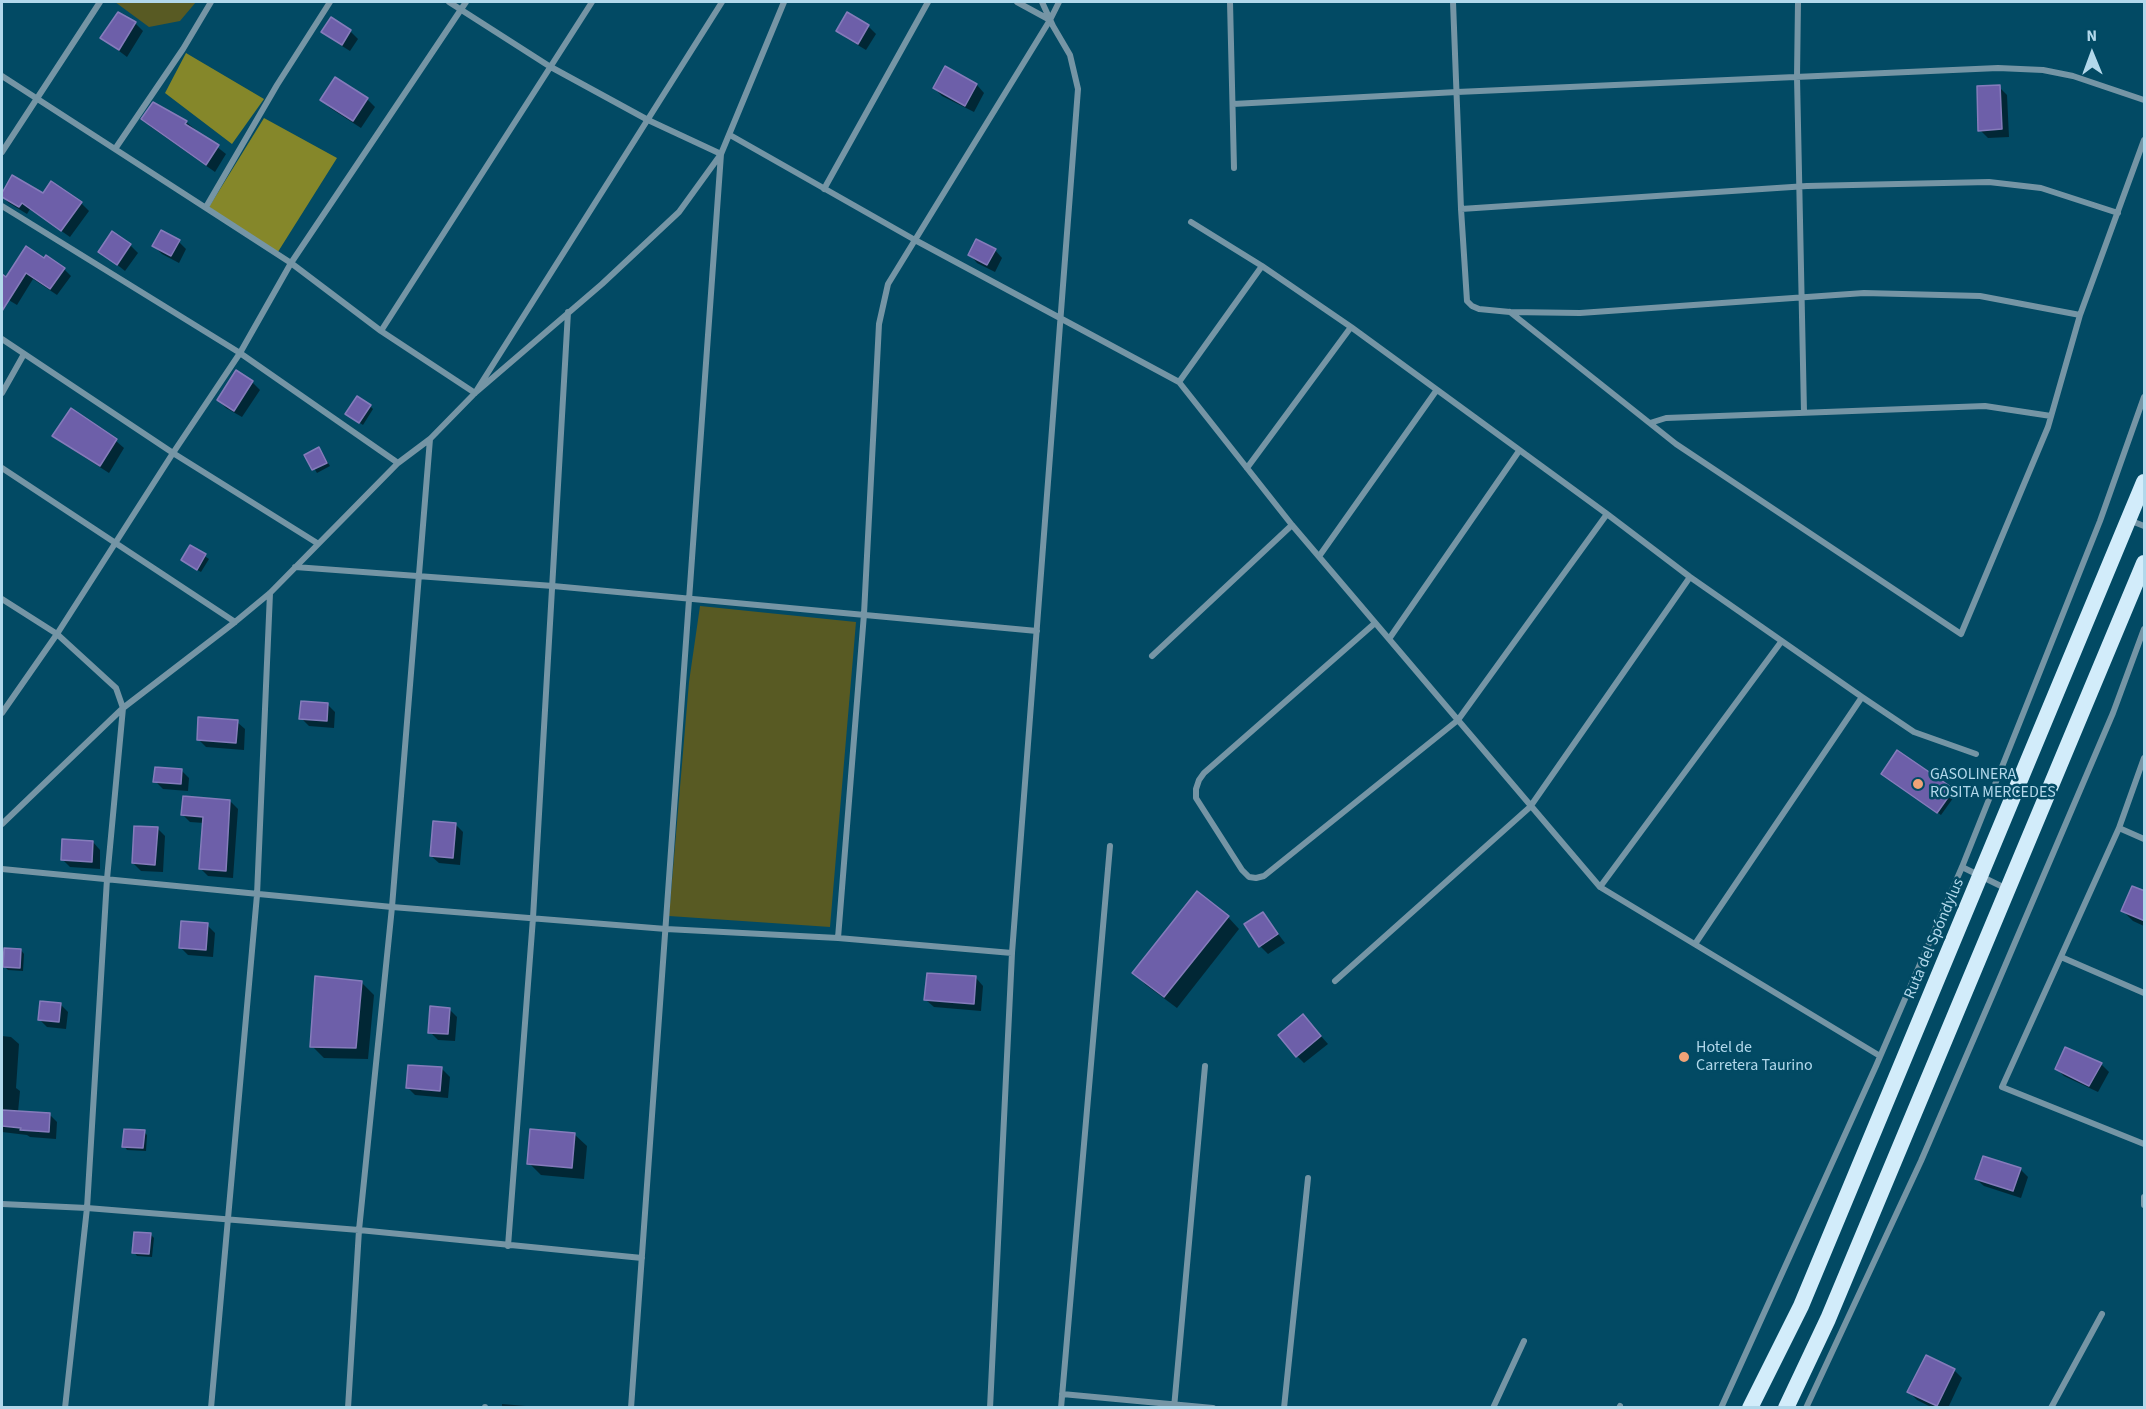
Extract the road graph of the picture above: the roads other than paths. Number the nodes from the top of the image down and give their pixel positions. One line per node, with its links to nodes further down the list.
1 (100, 2): 22 (street)
2 (211, 2): 28 (street)
3 (330, 2): 35 (street)
4 (449, 2): 16 (street)
5 (466, 2): 16 (street)
6 (592, 2): 18 (street)
7 (722, 2): 25 (street)
8 (784, 2): 26 (street)
9 (928, 2): 33 (street)
10 (1017, 2): 17 (street)
11 (1042, 2): 17 (street)
12 (1059, 2): 17 (street)
13 (1230, 2): 24 (street)
14 (1453, 2): 21 (street)
15 (1798, 2): 20 (street)
16 (461, 9): 18 (street); 40 (street)
17 (1050, 20): 39 (street); 46 (street)
18 (549, 66): 25 (street); 48 (street)
19 (2, 76): 22 (street)
20 (1797, 77): 21 (street); 23 (street); 32 (street)
21 (1456, 92): 24 (street); 36 (street)
22 (38, 99): 28 (street); 29 (street)
23 (2145, 100)
24 (1233, 104): 31 (street)
25 (648, 120): 30 (street); 55 (street)
26 (730, 135): 30 (street); 33 (street)
27 (2145, 140): 37 (street)
28 (115, 149): 35 (street)
29 (2, 152)
30 (721, 154): 43 (street); 80 (street)
31 (1234, 168)
32 (1800, 187): 36 (street); 37 (street); 42 (street)
33 (824, 189): 39 (street)
34 (2, 206): 50 (street)
35 (206, 207): 40 (street)
36 (1461, 209): 44 (street)
37 (2118, 213): 45 (street)
38 (1191, 222): 41 (street)
39 (915, 240): 46 (street); 81 (street)
40 (291, 263): 48 (street); 50 (street)
41 (1262, 266): 47 (street); 52 (street)
42 (1803, 297): 44 (street); 45 (street); 57 (street)
43 (568, 312): 55 (street); 77 (street)
44 (1510, 312): 59 (street)
45 (2080, 315): 58 (street)
46 (1060, 317): 52 (street); 85 (street)
47 (1351, 327): 53 (street); 65 (street)
48 (381, 331): 55 (street)
49 (2, 339): 51 (street)
50 (240, 353): 62 (street); 63 (street)
51 (24, 354): 54 (street); 62 (street)
52 (1179, 382): 65 (street)
53 (1436, 391): 61 (street); 72 (street)
54 (2, 393)
55 (475, 393): 60 (street)
56 (2145, 397): 101 (street)
57 (1804, 412): 58 (street); 59 (street)
58 (2051, 416): 59 (street)
59 (1650, 423)
60 (430, 439): 63 (street); 75 (street)
61 (1519, 451): 67 (street); 87 (street)
62 (173, 453): 70 (street); 71 (street)
63 (398, 463): 71 (street)
64 (2, 468): 70 (street)
65 (1247, 468): 69 (street)
66 (2145, 482): 68 (highway, Ruta del Spóndylus)
67 (1607, 514): 76 (street); 93 (street)
68 (2137, 523): 103 (highway, Ruta del Spóndylus)
69 (1292, 525): 72 (street); 89 (street)
70 (115, 543): 82 (street); 86 (street)
71 (317, 543): 74 (street)
72 (1320, 555): 83 (street)
73 (2145, 563): 106 (highway)
74 (295, 567): 75 (street); 78 (street)
75 (419, 576): 77 (street); 108 (street)
76 (1690, 577): 88 (street); 96 (street)
77 (553, 586): 80 (street); 109 (street)
78 (270, 593): 82 (street); 107 (street)
79 (2, 599): 86 (street)
80 (691, 599): 81 (street); 110 (street)
81 (864, 614): 85 (street); 111 (street)
82 (235, 622): 91 (street)
83 (1375, 623): 87 (street); 93 (street)
84 (2145, 629): 145 (street)
85 (1037, 631): 113 (street)
86 (57, 634): 91 (street); 92 (street)
87 (1389, 639): 93 (street)
88 (1781, 642): 90 (street); 105 (street)
89 (1152, 656)
90 (1862, 697): 94 (street); 112 (street)
91 (123, 708): 97 (street); 104 (street)
92 (2, 713)
93 (1458, 720): 96 (street)
94 (1976, 754)
95 (2145, 758): 98 (street)
96 (1530, 807): 105 (street); 115 (street)
97 (2, 824)
98 (2119, 828): 99 (street); 114 (street)
99 (2145, 839)
100 (1110, 846): 131 (street)
101 (1962, 867): 103 (street); 117 (street)
102 (2, 869): 104 (street)
103 (1981, 876): 106 (street); 143 (highway, Ruta del Spóndylus)
104 (107, 879): 107 (street); 124 (street)
105 (1600, 887): 112 (street)
106 (2009, 889): 144 (highway)
107 (256, 895): 108 (street); 125 (street)
108 (392, 907): 109 (street); 126 (street)
109 (533, 918): 110 (street); 127 (street)
110 (666, 929): 111 (street); 128 (street)
111 (838, 938): 113 (street)
112 (1695, 944): 117 (street)
113 (1012, 953): 137 (street)
114 (2061, 957): 116 (street); 119 (street)
115 (1335, 981)
116 (2145, 993)
117 (1880, 1056): 142 (street)
118 (1205, 1065): 132 (street)
119 (2145, 1144)
120 (1308, 1178): 140 (street)
121 (2145, 1197): 123 (street)
122 (2, 1204): 124 (street)
123 (2145, 1205)
124 (87, 1208): 125 (street); 133 (street)
125 (227, 1221): 126 (street); 134 (street)
126 (359, 1230): 127 (street); 135 (street)
127 (508, 1246): 128 (street)
128 (642, 1258): 136 (street)
129 (2102, 1314): 146 (street)
130 (1524, 1341): 141 (street)
131 (1062, 1394): 132 (street); 138 (street)
132 (1174, 1406): 139 (street)
133 (65, 1407)
134 (212, 1407)
135 (348, 1407)
136 (631, 1407)
137 (990, 1407)
138 (1061, 1407)
139 (1214, 1407)
140 (1284, 1407)
141 (1493, 1407)
142 (1721, 1407)
143 (1750, 1407)
144 (1786, 1407)
145 (1806, 1407)
146 (2051, 1407)

